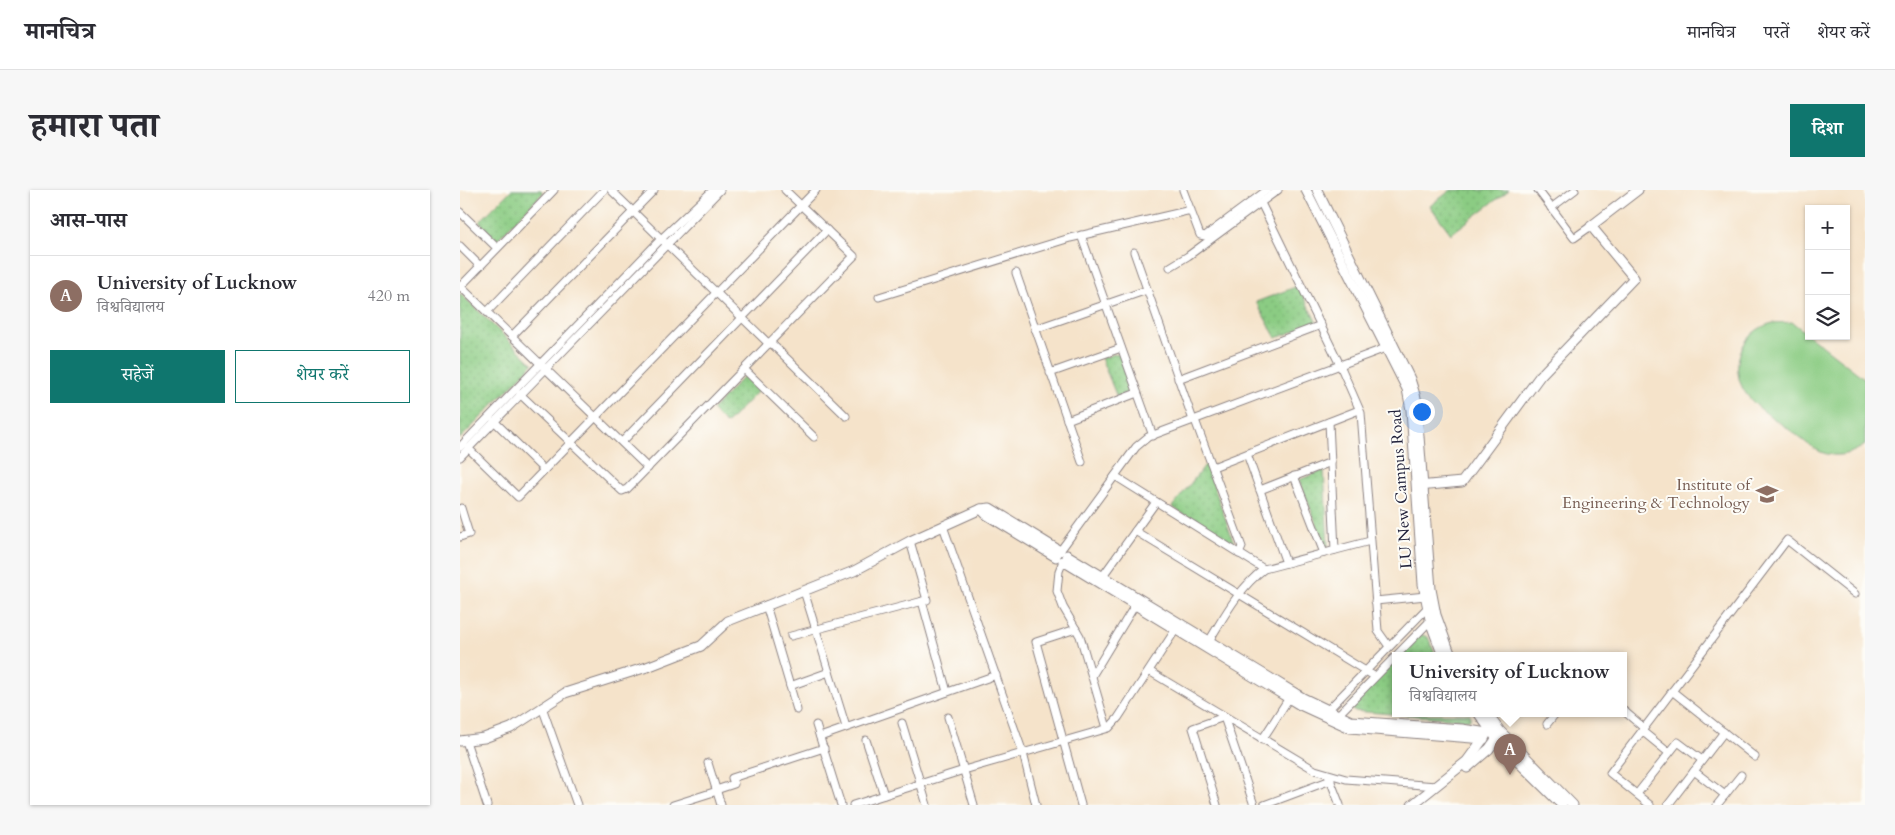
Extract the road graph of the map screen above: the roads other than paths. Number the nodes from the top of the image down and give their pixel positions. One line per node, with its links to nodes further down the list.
1 (604, 190): 38 (street)
2 (611, 190): 22 (street)
3 (654, 190): 22 (street)
4 (713, 190): 26 (street)
5 (720, 190): 26 (street)
6 (785, 190): 18 (street)
7 (816, 190): 18 (street)
8 (1183, 190): 20 (street)
9 (1267, 190): 20 (street)
10 (1278, 190): 17 (street)
11 (1306, 190): 44 (street, LU New Campus Road)
12 (1317, 190): 44 (street, LU New Campus Road)
13 (1538, 190): 19 (street)
14 (1575, 190): 19 (street)
15 (1638, 190): 23 (street)
16 (550, 191): 28 (street)
17 (1261, 203): 31 (street); 40 (street)
18 (802, 205): 24 (street); 35 (street)
19 (1551, 208): 23 (street)
20 (1191, 210): 25 (street)
21 (460, 212): 28 (street)
22 (633, 212): 26 (street); 42 (street)
23 (1591, 226): 75 (street)
24 (828, 230): 39 (street); 43 (street)
25 (1081, 235): 36 (street); 37 (street)
26 (664, 241): 35 (street); 47 (street)
27 (460, 246): 30 (street)
28 (497, 248): 30 (street)
29 (1134, 252): 34 (street)
30 (480, 266): 33 (street)
31 (1170, 267)
32 (1016, 274): 41 (street)
33 (460, 286): 38 (street)
34 (1147, 290): 37 (street); 50 (street)
35 (716, 292): 39 (street); 55 (street)
36 (879, 297)
37 (1106, 305): 41 (street); 45 (street)
38 (487, 312): 42 (street)
39 (743, 318): 43 (street); 63 (street)
40 (1321, 325): 46 (street); 50 (street)
41 (1035, 330): 49 (street)
42 (512, 336): 47 (street)
43 (770, 343): 48 (street); 54 (street)
44 (1390, 346): 46 (street); 75 (street, LU New Campus Road)
45 (1121, 348): 49 (street); 51 (street)
46 (1340, 365): 53 (street); 57 (street)
47 (543, 366): 52 (street); 55 (street); 64 (street)
48 (744, 369): 61 (street); 70 (street)
49 (1050, 373): 56 (street)
50 (1178, 378): 57 (street)
51 (1137, 393): 56 (street); 60 (street)
52 (520, 394): 58 (street); 62 (street)
53 (1360, 410): 59 (street); 82 (street)
54 (846, 416)
55 (596, 417): 62 (street); 63 (street)
56 (1067, 420): 68 (street)
57 (1194, 420): 60 (street); 71 (street)
58 (494, 421): 65 (street); 72 (street)
59 (1329, 422): 66 (street); 69 (street)
60 (1152, 436): 73 (street)
61 (814, 437)
62 (571, 442): 70 (street); 72 (street)
63 (622, 442): 70 (street)
64 (460, 447)
65 (468, 448): 67 (street); 72 (street)
66 (1247, 454): 71 (street); 76 (street)
67 (460, 457)
68 (1082, 462)
69 (1331, 462): 74 (street); 84 (street)
70 (648, 468)
71 (1212, 468): 86 (street)
72 (544, 470)
73 (1114, 476): 77 (street); 87 (street)
74 (1294, 476): 76 (street); 85 (street)
75 (1420, 486): 96 (street, LU New Campus Road)
76 (1260, 490): 88 (street)
77 (1156, 502): 80 (street); 86 (street)
78 (461, 508): 81 (street)
79 (943, 526): 83 (street); 87 (street); 113 (street)
80 (1135, 531): 90 (street); 92 (street)
81 (460, 537)
82 (1370, 541): 84 (street); 95 (street)
83 (910, 542): 91 (street); 94 (street)
84 (1335, 550): 85 (street)
85 (1324, 553): 88 (street)
86 (1239, 554): 89 (street)
87 (1061, 556): 90 (street); 98 (street); 102 (street)
88 (1286, 563): 89 (street)
89 (1264, 569): 92 (street)
90 (1102, 577): 100 (street)
91 (804, 591): 97 (street); 101 (street)
92 (1239, 594): 104 (street); 110 (street)
93 (1856, 594): 117 (street)
94 (922, 601): 101 (street); 118 (street)
95 (1375, 601): 96 (street); 105 (street)
96 (1429, 601): 99 (street, LU New Campus Road); 105 (street)
97 (766, 605): 116 (street); 120 (street)
98 (1135, 605): 100 (street); 114 (street)
99 (1433, 617): 106 (street); 107 (street, LU New Campus Road); 108 (street, LU New Campus Road)
100 (1178, 627): 104 (street); 111 (street); 119 (street)
101 (816, 629): 103 (street); 112 (street)
102 (1076, 629): 114 (street); 142 (street)
103 (791, 636)
104 (1209, 641): 122 (street)
105 (1388, 646): 110 (street)
106 (1398, 652)
107 (1442, 652)
108 (1449, 652)
109 (1392, 658): 115 (street)
110 (1365, 669): 115 (street); 122 (street)
111 (1149, 671): 125 (street); 134 (street)
112 (829, 672): 116 (street); 133 (street)
113 (996, 675): 118 (street); 144 (street)
114 (1092, 676): 134 (street)
115 (1374, 676): 129 (street)
116 (790, 686): 121 (street)
117 (1672, 691): 135 (street); 136 (street)
118 (947, 692): 133 (street)
119 (1289, 698): 122 (street); 140 (street)
120 (542, 707): 141 (street); 161 (street)
121 (797, 710)
122 (1325, 713): 129 (street)
123 (1627, 715): 135 (street)
124 (948, 717): 150 (street)
125 (1224, 717): 140 (street); 170 (street); 171 (street)
126 (1480, 717): 137 (street)
127 (1487, 717): 137 (street)
128 (1553, 717): 131 (street)
129 (1335, 718): 137 (street)
130 (902, 723): 154 (street)
131 (1548, 724)
132 (816, 725): 138 (street)
133 (846, 727): 138 (street)
134 (1107, 728): 142 (street)
135 (1643, 730): 145 (street); 157 (street)
136 (1724, 732): 147 (street); 148 (street)
137 (1492, 733): 146 (street); 176 (street); 177 (street)
138 (820, 736): 143 (street)
139 (866, 740): 158 (street)
140 (1262, 740): 153 (street)
141 (463, 741): 160 (street)
142 (1062, 741): 144 (street); 169 (street)
143 (824, 748): 156 (street); 164 (street)
144 (1023, 752): 150 (street); 168 (street)
145 (1670, 753): 148 (street); 157 (street)
146 (1477, 755): 155 (street); 175 (street)
147 (1755, 757)
148 (1702, 760): 151 (street)
149 (708, 763): 156 (street)
150 (964, 770): 154 (street); 167 (street)
151 (1694, 771): 159 (street); 179 (street)
152 (1741, 776): 159 (street)
153 (1329, 777): 155 (street); 172 (street); 173 (street)
154 (920, 784): 158 (street); 166 (street)
155 (1436, 786): 174 (street)
156 (716, 791): 162 (street); 163 (street)
157 (1637, 794): 178 (street)
158 (884, 795): 165 (street)
159 (1725, 795): 180 (street)
160 (487, 805)
161 (577, 805)
162 (673, 805)
163 (721, 805)
164 (841, 805)
165 (854, 805)
166 (927, 805)
167 (974, 805)
168 (1036, 805)
169 (1080, 805)
170 (1217, 805)
171 (1254, 805)
172 (1264, 805)
173 (1340, 805)
174 (1412, 805)
175 (1420, 805)
176 (1562, 805)
177 (1573, 805)
178 (1650, 805)
179 (1668, 805)
180 (1717, 805)

